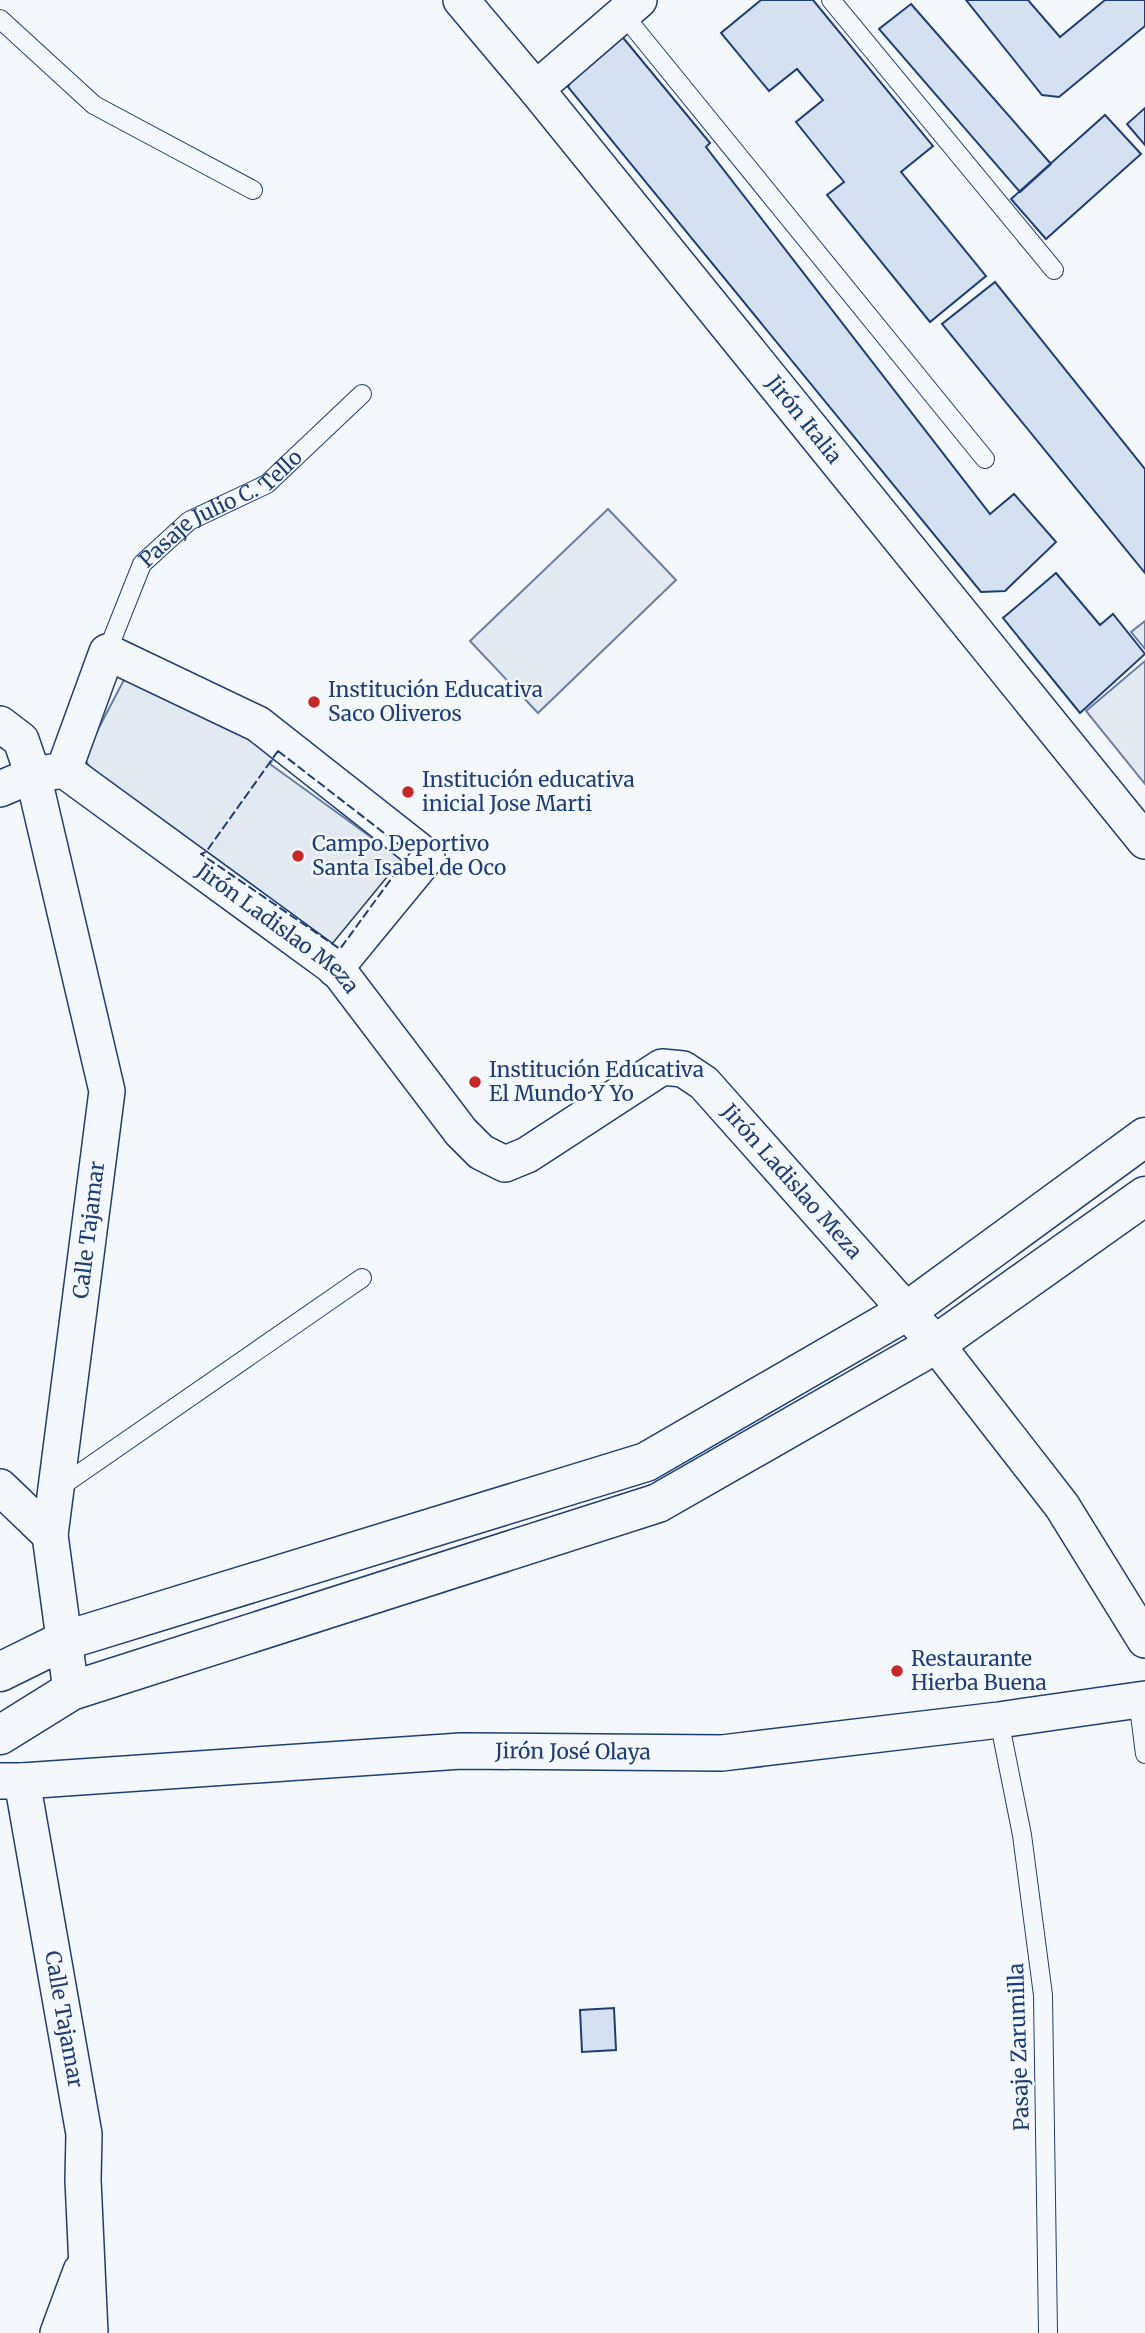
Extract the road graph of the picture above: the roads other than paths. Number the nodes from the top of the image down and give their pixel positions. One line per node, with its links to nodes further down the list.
1 (461, 0): 5 (street, Jirón Italia)
2 (831, 0): 7 (lane)
3 (631, 7): 5 (street); 9 (lane)
4 (0, 19): 6 (lane)
5 (536, 89): 14 (street, Jirón Italia)
6 (253, 190)
7 (1054, 270)
8 (362, 394): 10 (lane, Pasaje Julio C. Tello)
9 (985, 459)
10 (107, 652): 12 (street, Pasaje Julio C. Tello); 15 (street)
11 (0, 724): 12 (street)
12 (49, 773): 13 (street); 15 (street, Jirón Ladislao Meza); 22 (street, Calle Tajamar)
13 (0, 789)
14 (1145, 841)
15 (335, 969): 19 (street, Jirón Ladislao Meza)
16 (1145, 1138): 19 (main road)
17 (1145, 1196): 20 (main road)
18 (362, 1278): 22 (lane)
19 (907, 1311): 20 (street, Jirón Ladislao Meza); 23 (main road)
20 (936, 1344): 25 (main road); 26 (street, Jirón Ladislao Meza)
21 (0, 1486): 24 (street)
22 (56, 1490): 24 (street, Calle Tajamar)
23 (529, 1497): 25 (main road); 27 (main road)
24 (50, 1535): 27 (street, Calle Tajamar)
25 (546, 1539): 29 (main road)
26 (1145, 1640)
27 (64, 1642): 28 (main road); 29 (street, Calle Tajamar)
28 (0, 1672)
29 (71, 1690): 32 (main road)
30 (1141, 1699): 31 (street, Jirón José Olaya); 33 (lane)
31 (999, 1720): 34 (street, Jirón José Olaya); 38 (lane, Pasaje Zarumilla)
32 (0, 1735)
33 (1145, 1754)
34 (11, 1781): 35 (street, Calle Tajamar)
35 (86, 2258): 36 (street); 37 (street, Calle Tajamar)
36 (58, 2333)
37 (90, 2333)
38 (1048, 2333)

